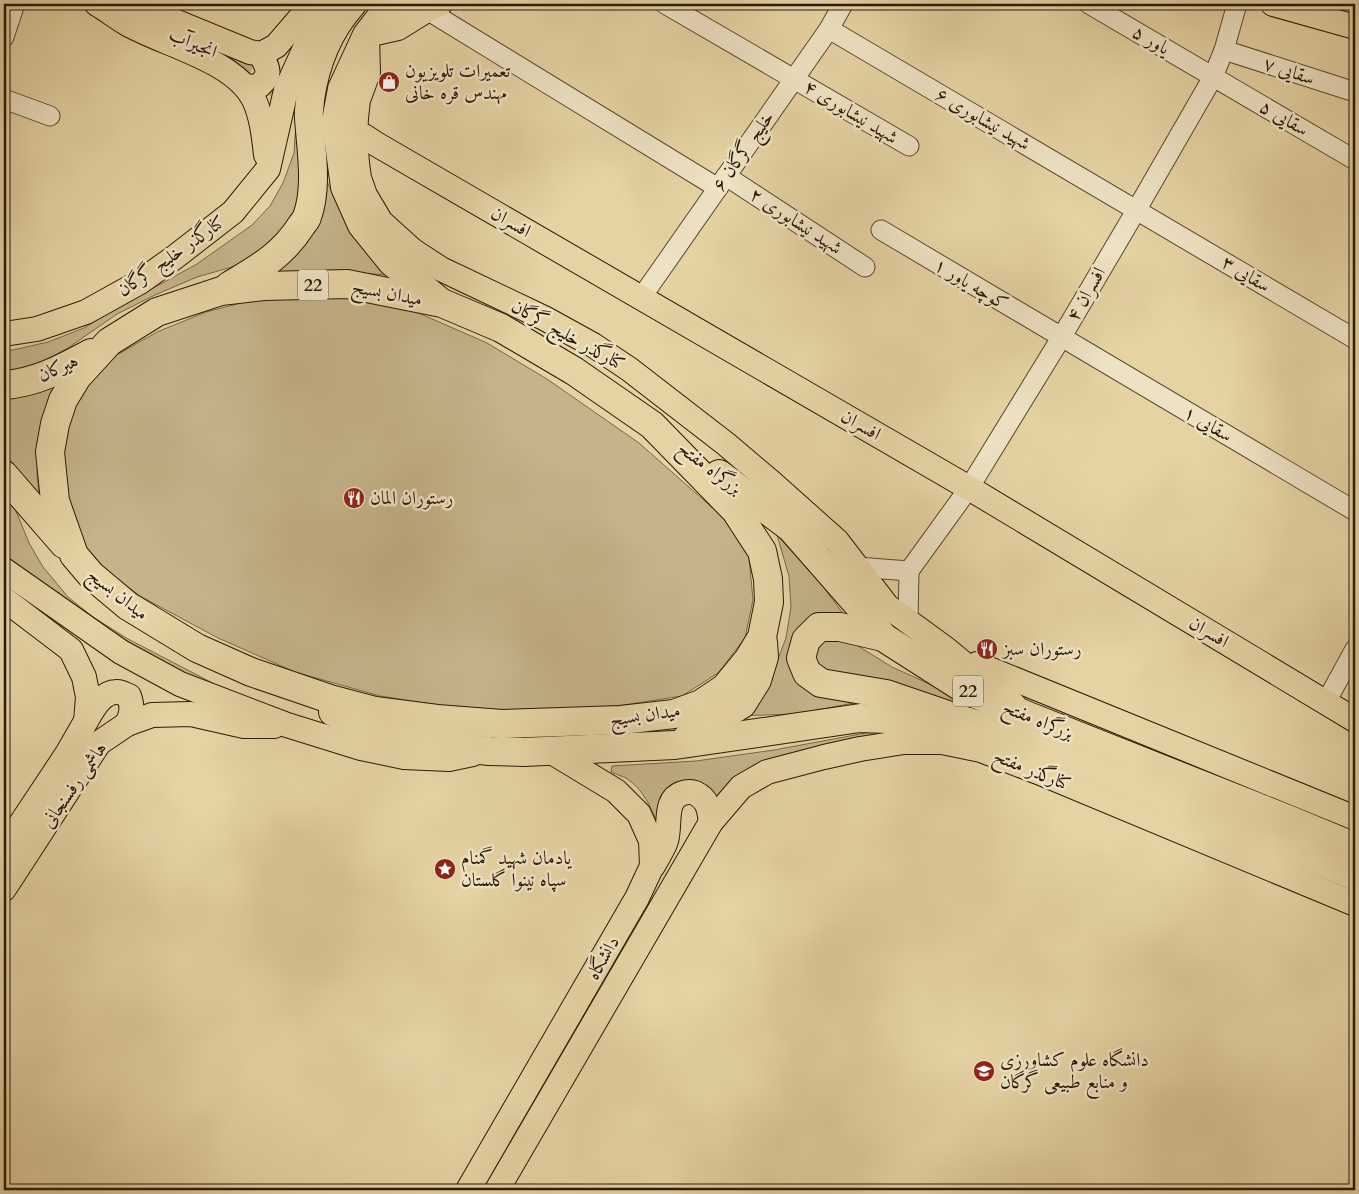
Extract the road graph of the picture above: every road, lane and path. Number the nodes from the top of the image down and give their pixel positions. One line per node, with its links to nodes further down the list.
1 (15, 4): 19 (street)
2 (97, 4): 25 (main road)
3 (101, 4): 22 (main road, انجیرآب)
4 (133, 4): 15 (main road)
5 (320, 4): 21 (main road)
6 (325, 4): 32 (main road, کنارگذر خلیج گرگان)
7 (352, 4): 37 (highway)
8 (391, 4): 18 (highway)
9 (665, 4): 24 (street, شهید نیشابوری ۴)
10 (843, 4): 17 (street, خلیج گرگان ۶)
11 (1089, 4): 23 (street, یاور ۵)
12 (1237, 4): 20 (street, افسران ۴)
13 (1273, 4): 16 (main road)
14 (433, 7): 18 (main road); 33 (street, شهید نیشابوری ۲)
15 (158, 9): 21 (main road)
16 (1355, 27)
17 (829, 29): 24 (street, خلیج گرگان ۶); 34 (street, شهید نیشابوری ۶)
18 (367, 35): 29 (main road, کنارگذر خلیج گرگان); 39 (highway)
19 (4, 37)
20 (1224, 50): 23 (street, افسران ۴); 26 (street, سقایی ۷)
21 (261, 54): 25 (main road)
22 (230, 59)
23 (1213, 76): 31 (street, سقایی ۵); 34 (street, افسران ۴)
24 (794, 78): 30 (street, شهید نیشابوری ۴); 33 (street, خلیج گرگان ۶)
25 (246, 87): 32 (main road)
26 (1355, 92)
27 (4, 99): 28 (street)
28 (50, 116)
29 (370, 134): 38 (main road, افسران); 50 (main road, کنارگذر خلیج گرگان)
30 (909, 146)
31 (1355, 160)
32 (268, 169): 40 (main road, کنارگذر خلیج گرگان)
33 (722, 182): 36 (street, شهید نیشابوری ۲); 38 (street, خلیج گرگان ۶)
34 (1137, 209): 41 (street, افسران ۴); 42 (street, سقایی ۳)
35 (880, 230): 41 (street, کوچه یاور ۱)
36 (865, 267)
37 (221, 291): 39 (highway, میدان بسیج / 22); 43 (highway, میدان بسیج / 22)
38 (641, 298): 47 (main road, افسران)
39 (442, 303): 45 (highway, میدان بسیج / 22)
40 (4, 334)
41 (1061, 338): 47 (street, افسران ۴); 48 (street, سقایی ۱)
42 (1355, 339)
43 (109, 342): 44 (highway, هیرکان / 22); 49 (highway, میدان بسیج / 22)
44 (4, 385)
45 (652, 425): 55 (highway, میدان بسیج / 22); 56 (highway, بزرگراه مفتح / 22)
46 (4, 475): 49 (highway, 22)
47 (969, 488): 52 (street, افسران ۴); 60 (main road, افسران)
48 (1355, 511)
49 (74, 555): 59 (highway, میدان بسیج / 22)
50 (857, 567): 52 (street); 54 (main road, کنارگذر خلیج گرگان)
51 (4, 570): 66 (main road)
52 (909, 571): 54 (street)
53 (4, 599): 63 (main road, هاشمی رفسنجانی)
54 (908, 621): 57 (main road, کنارگذر خلیج گرگان)
55 (762, 637): 59 (highway, میدان بسیج / 22); 67 (highway)
56 (883, 637): 61 (highway, بزرگراه مفتح / 22); 64 (highway)
57 (946, 649): 61 (main road); 70 (main road)
58 (1355, 649): 60 (street)
59 (251, 672): 68 (highway, 22)
60 (1326, 702): 62 (main road, افسران)
61 (1028, 716): 72 (highway, بزرگراه مفتح / 22)
62 (1355, 720)
63 (86, 721): 65 (main road); 73 (main road, هاشمی رفسنجانی)
64 (968, 722): 67 (highway, 22); 76 (highway, بزرگراه مفتح / 22)
65 (127, 724): 66 (main road, هاشمی رفسنجانی); 75 (main road, هاشمی رفسنجانی)
66 (287, 725): 68 (main road)
67 (675, 745): 69 (highway, 22)
68 (490, 751): 69 (highway, 22)
69 (550, 751): 74 (main road, دانشگاه)
70 (1355, 818)
71 (711, 822): 74 (main road); 76 (main road, کنارگذر مفتح); 78 (main road, دانشگاه)
72 (1355, 847)
73 (4, 849)
74 (652, 866): 77 (main road, دانشگاه)
75 (4, 889)
76 (1351, 893)
77 (622, 924): 78 (main road); 79 (main road, دانشگاه)
78 (644, 937): 80 (main road, دانشگاه)
79 (468, 1190)
80 (497, 1190)

